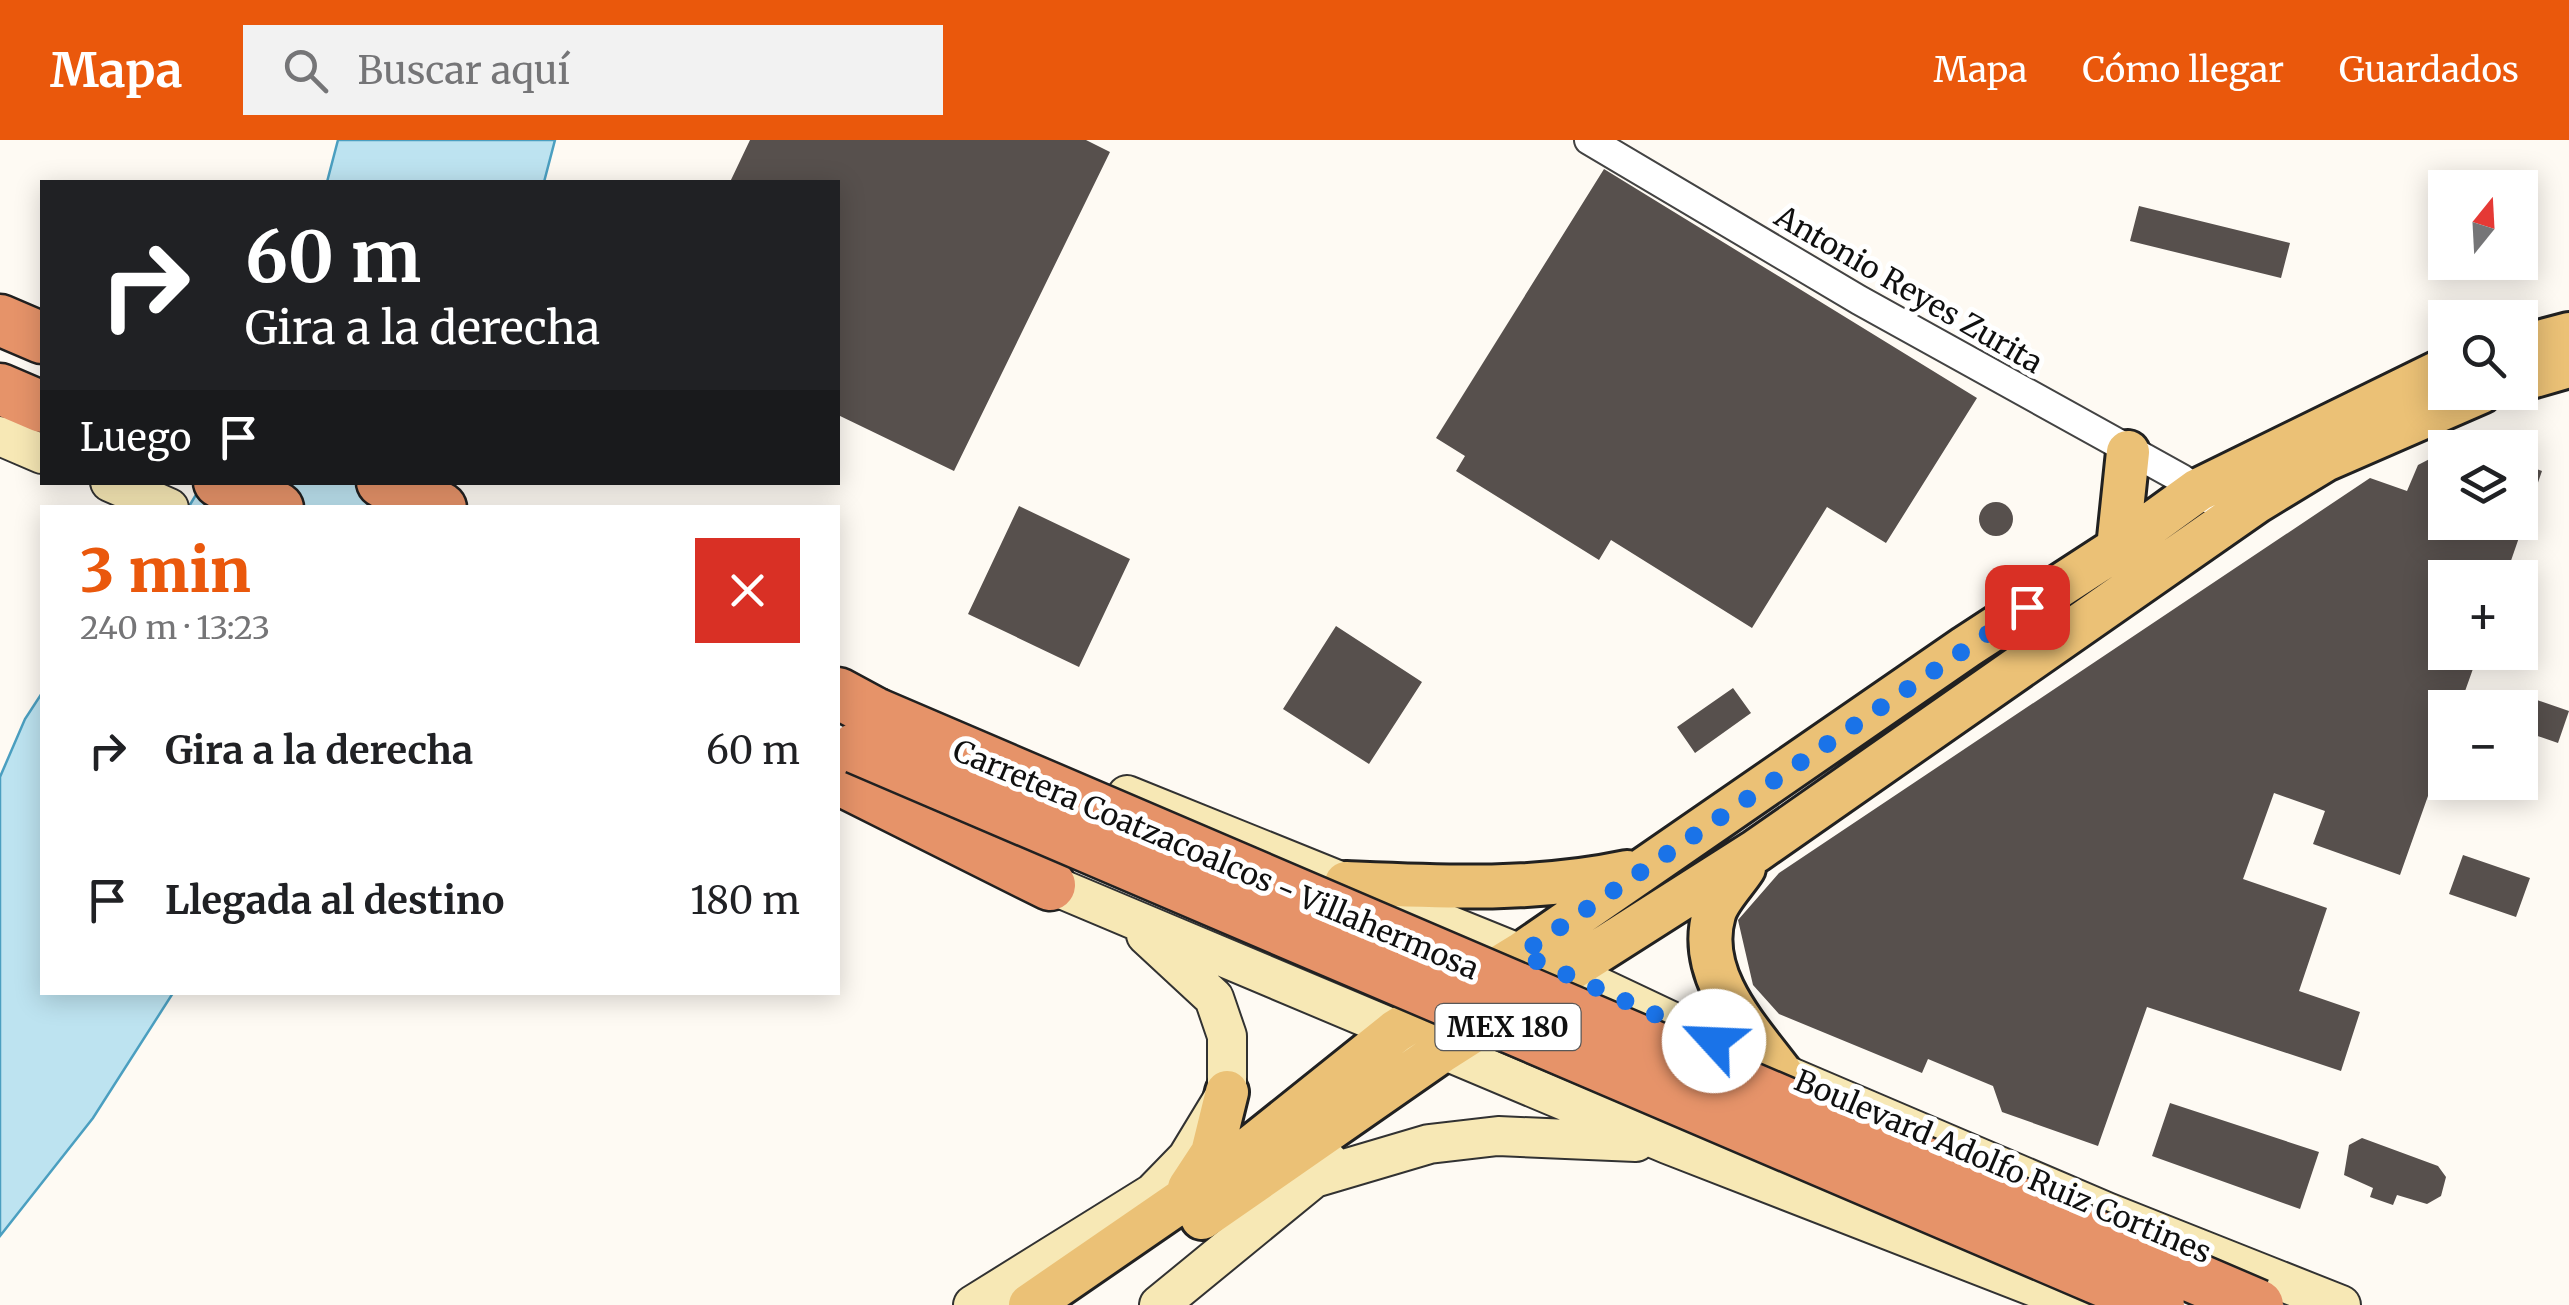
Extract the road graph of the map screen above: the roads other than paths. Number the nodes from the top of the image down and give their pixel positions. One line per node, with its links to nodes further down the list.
1 (1589, 140): 12 (street, Antonio Reyes Zurita)
2 (0, 320): 4 (highway)
3 (2569, 334): 5 (main road)
4 (40, 337)
5 (2538, 342)
6 (2569, 366): 7 (main road)
7 (2538, 375)
8 (2428, 377): 16 (main road)
9 (20, 410): 11 (street)
10 (2440, 410): 20 (main road)
11 (40, 450)
12 (2128, 452): 16 (street, Antonio Reyes Zurita); 21 (main road)
13 (117, 485): 17 (street)
14 (226, 485): 18 (highway)
15 (389, 485): 19 (highway)
16 (2198, 490): 20 (street, Antonio Reyes Zurita); 21 (main road)
17 (162, 505)
18 (271, 505)
19 (434, 505)
20 (2226, 521): 24 (main road)
21 (2118, 548): 25 (main road)
22 (840, 677): 26 (street, Boulevard Adolfo Ruiz Cortines)
23 (847, 745): 27 (highway); 45 (highway, Carretera Coatzacoalcos - Villahermosa / MEX 180, bridge); 46 (highway, Carretera Coatzacoalcos - Villahermosa / MEX 180, bridge)
24 (1756, 851): 30 (main road); 33 (main road)
25 (1646, 868): 26 (main road); 29 (main road)
26 (1346, 883): 29 (street, Boulevard Adolfo Ruiz Cortines)
27 (1050, 885): 28 (street)
28 (1126, 917): 31 (street); 35 (street)
29 (1521, 954): 30 (street, Boulevard Adolfo Ruiz Cortines); 31 (main road)
30 (1567, 973): 32 (main road); 33 (street, Boulevard Adolfo Ruiz Cortines)
31 (1396, 1030): 32 (street); 39 (main road)
32 (1442, 1051): 34 (main road); 36 (street)
33 (1781, 1073): 47 (street, Boulevard Adolfo Ruiz Cortines)
34 (1393, 1088): 37 (street); 38 (main road)
35 (1227, 1092): 39 (main road); 40 (street)
36 (1668, 1144): 37 (street); 44 (street)
37 (1314, 1178): 38 (main road); 43 (street)
38 (1258, 1180): 42 (main road)
39 (1181, 1200): 41 (main road)
40 (973, 1305)
41 (1030, 1305)
42 (1080, 1305)
43 (1159, 1305)
44 (2081, 1305)
45 (2160, 1305)
46 (2258, 1305)
47 (2341, 1305)

